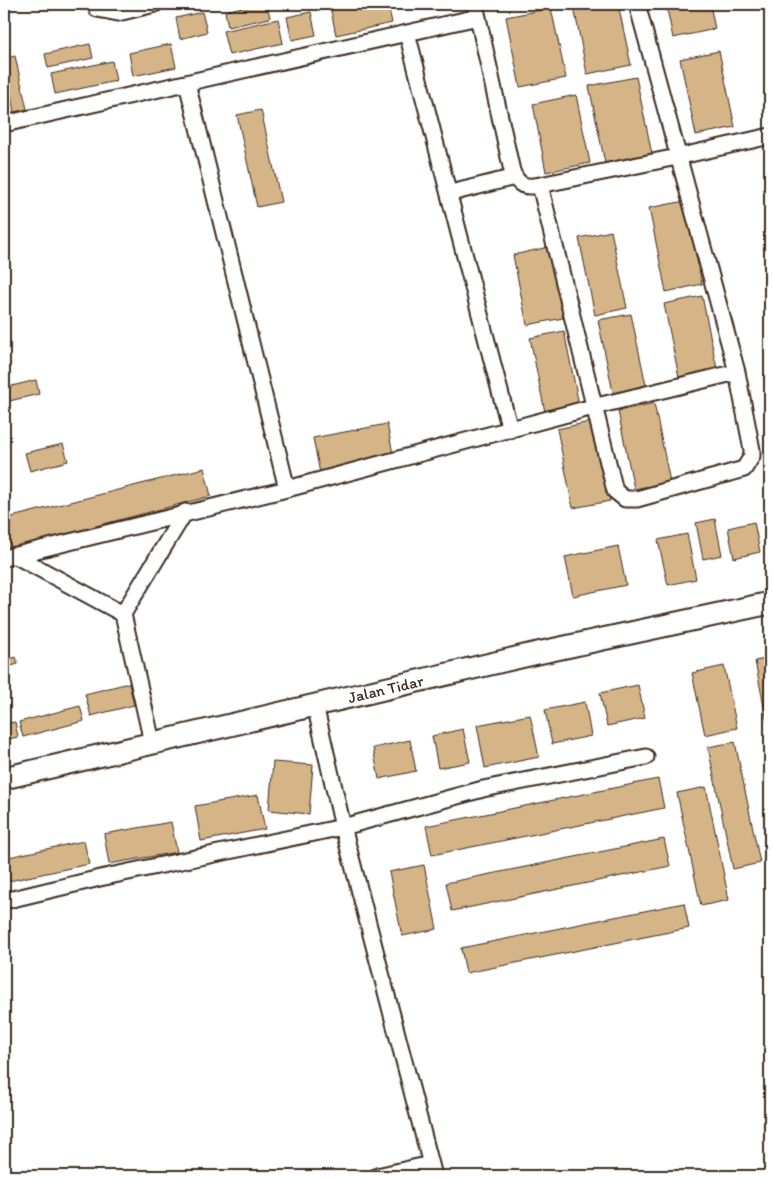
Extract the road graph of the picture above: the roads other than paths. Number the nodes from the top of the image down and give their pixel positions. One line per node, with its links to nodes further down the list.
1 (95, 4): 2 (street)
2 (155, 4)
3 (636, 4): 9 (street)
4 (477, 11): 5 (street); 10 (street)
5 (408, 33): 6 (street); 12 (street)
6 (187, 83): 7 (street); 16 (street)
7 (4, 124)
8 (770, 136): 9 (street)
9 (678, 157): 11 (street); 13 (street)
10 (514, 177): 11 (street); 12 (street)
11 (540, 185): 14 (street)
12 (450, 193): 15 (street)
13 (737, 372): 14 (street); 14 (street)
14 (593, 407): 15 (street)
15 (510, 430): 16 (street)
16 (287, 489): 17 (street)
17 (186, 512): 18 (street); 20 (street)
18 (9, 556): 20 (street)
19 (770, 604): 21 (main road, Jalan Tidar)
20 (123, 614): 22 (street)
21 (315, 705): 22 (main road, Jalan Tidar); 25 (street)
22 (152, 742): 24 (main road, Jalan Tidar)
23 (646, 757): 25 (street)
24 (4, 778)
25 (343, 827): 26 (street); 27 (street)
26 (4, 901)
27 (432, 1170): 28 (street)
28 (377, 1176)

